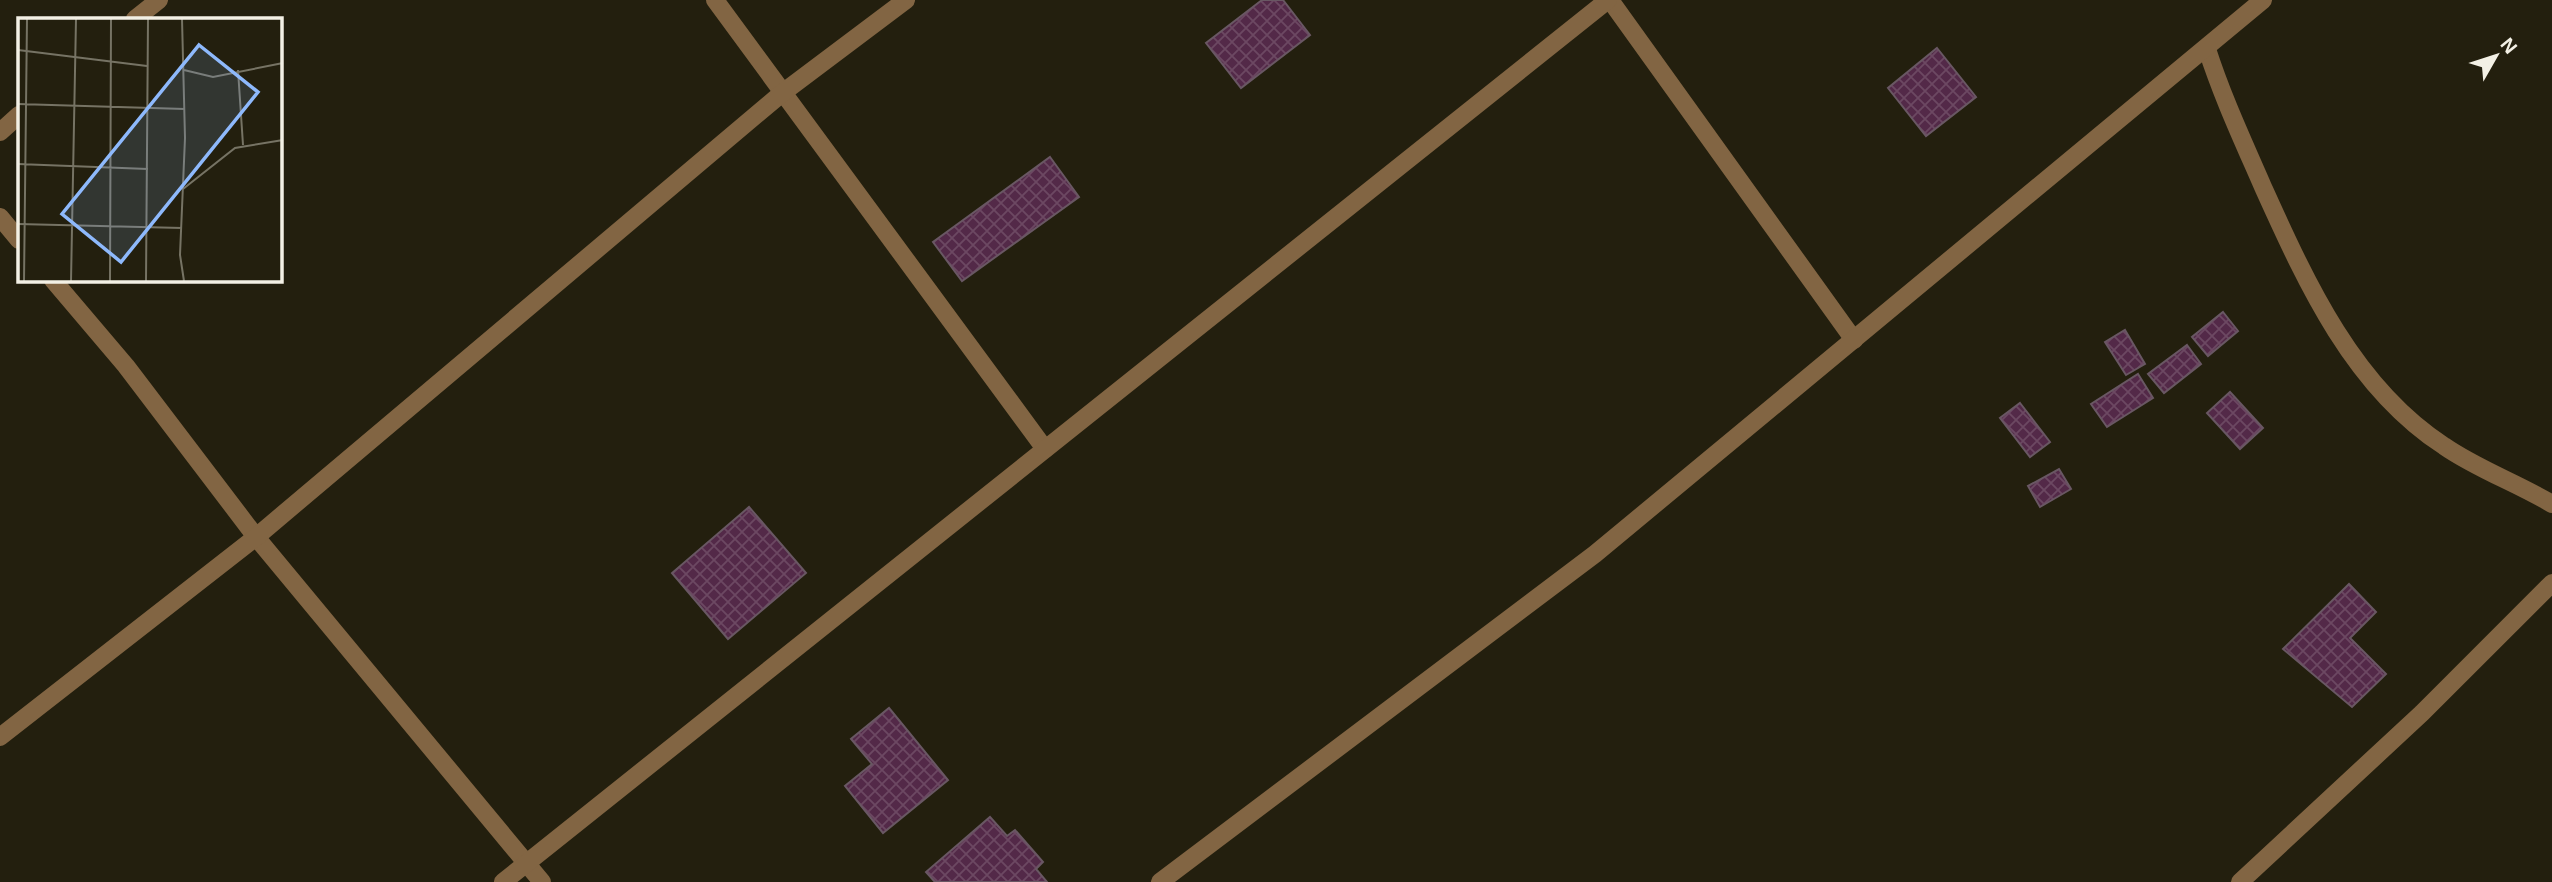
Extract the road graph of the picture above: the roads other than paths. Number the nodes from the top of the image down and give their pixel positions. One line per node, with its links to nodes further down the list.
1 (159, 0): 6 (street)
2 (715, 0): 8 (street)
3 (906, 0): 8 (street)
4 (1609, 0): 14 (street); 15 (street)
5 (2263, 0): 7 (street)
6 (136, 18)
7 (2207, 49): 14 (street); 16 (street)
8 (781, 94): 15 (street); 17 (street)
9 (18, 117): 10 (street)
10 (0, 132)
11 (0, 217): 12 (street)
12 (18, 239)
13 (55, 282): 17 (street)
14 (1854, 340): 23 (street)
15 (1045, 449): 20 (street)
16 (2552, 504)
17 (256, 537): 19 (street); 20 (street)
18 (2552, 583): 24 (street)
19 (0, 737)
20 (528, 862): 21 (street); 22 (street)
21 (503, 882)
22 (542, 882)
23 (1160, 882)
24 (2240, 882)

